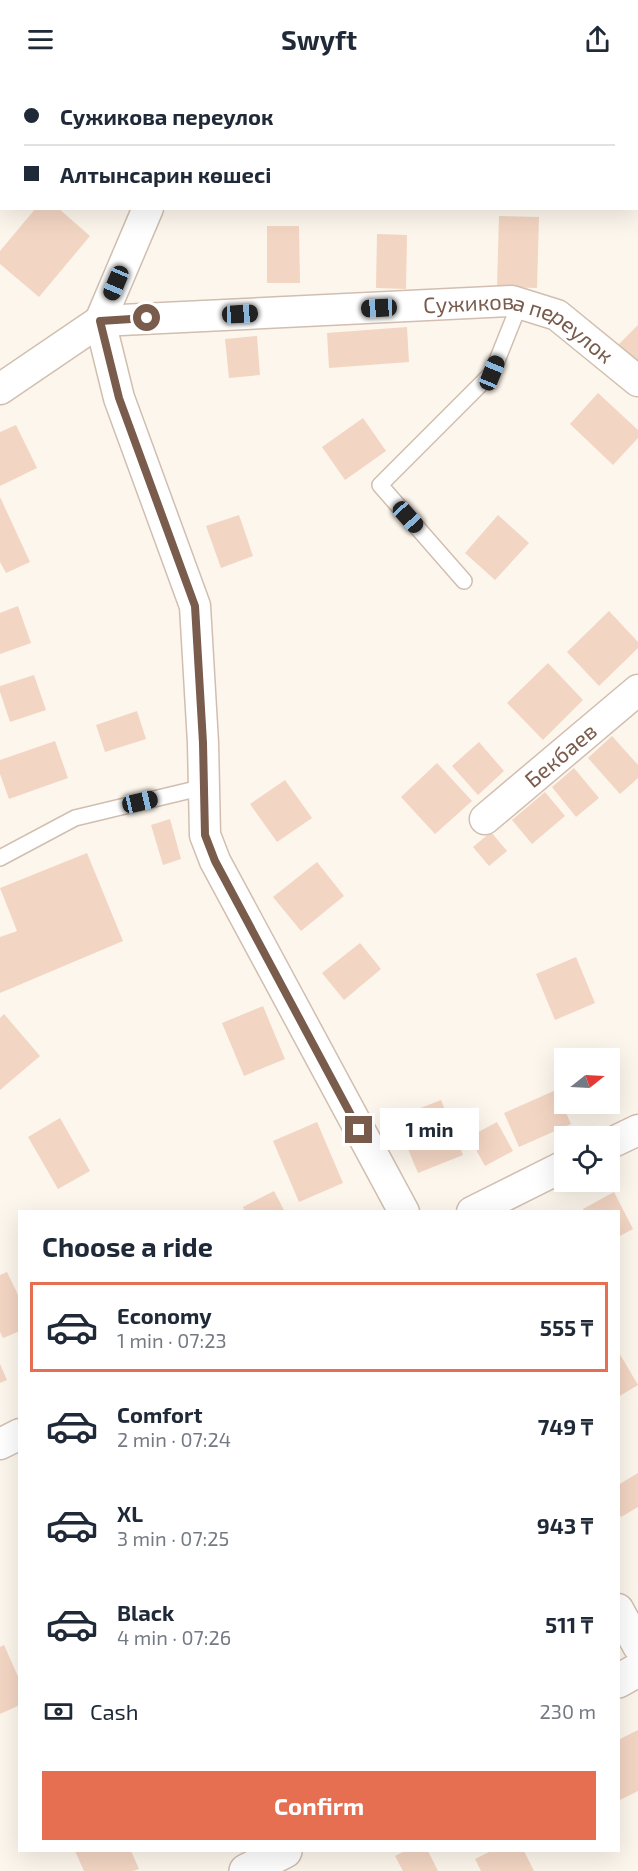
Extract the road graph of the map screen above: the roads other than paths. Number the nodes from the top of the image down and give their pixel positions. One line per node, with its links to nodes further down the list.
1 (147, 210): 3 (street)
2 (520, 303): 3 (street, Сужикова переулок); 4 (street, Сужикова переулок); 6 (lane)
3 (100, 321): 5 (street); 8 (street)
4 (638, 381)
5 (0, 389)
6 (464, 581)
7 (638, 690): 9 (street, Бекбаев)
8 (204, 787): 10 (lane); 14 (street)
9 (485, 819)
10 (0, 858)
11 (638, 1130): 12 (street)
12 (620, 1139)
13 (554, 1171): 15 (street)
14 (403, 1210)
15 (476, 1210)
16 (18, 1435): 17 (street)
17 (0, 1444)
18 (620, 1613): 19 (street)
19 (638, 1646)
20 (638, 1670): 21 (street)
21 (620, 1680)
22 (283, 1852): 23 (street)
23 (246, 1871)

